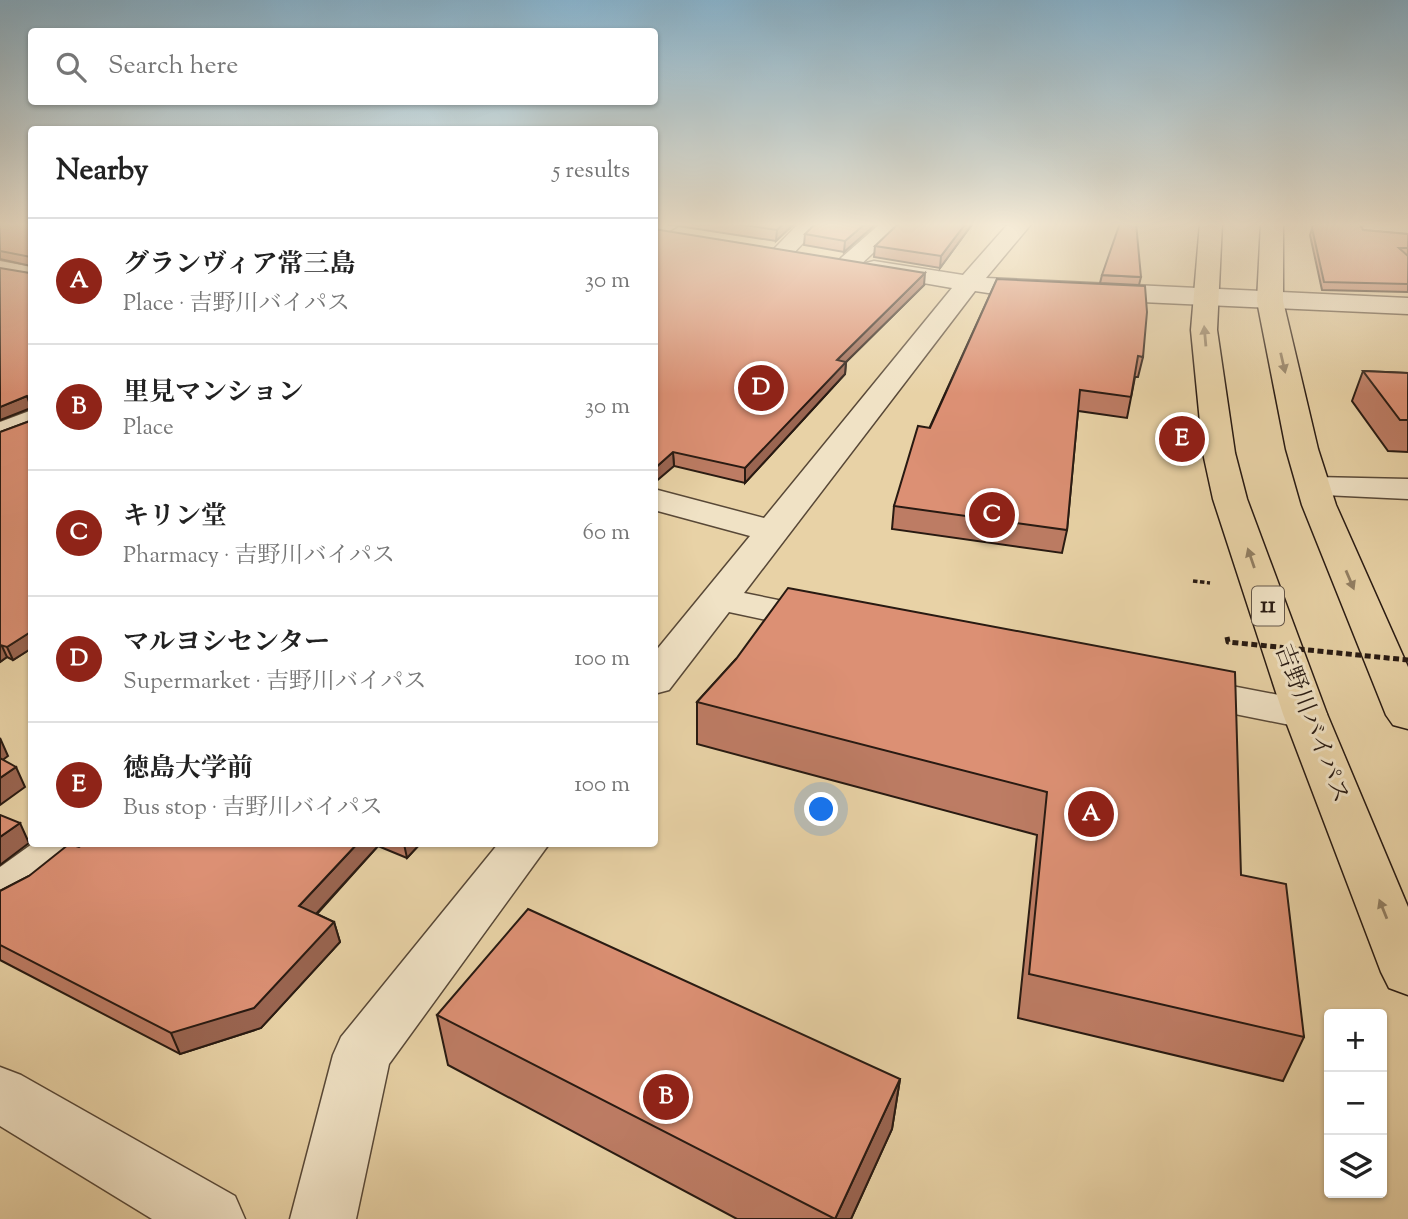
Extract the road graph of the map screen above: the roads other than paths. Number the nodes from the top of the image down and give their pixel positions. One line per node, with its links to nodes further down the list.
1 (945, 280): 5 (street)
2 (972, 280): 5 (street)
3 (1206, 280): 6 (highway, 吉野川バイパス / 11)
4 (1271, 280): 7 (highway)
5 (968, 284): 6 (street); 14 (street)
6 (1205, 298): 7 (street); 19 (highway, 吉野川バイパス / 11, one-way to 6)
7 (1270, 301): 8 (street); 11 (highway, one-way to 11)
8 (1408, 306)
9 (28, 421): 10 (street)
10 (0, 434)
11 (1315, 487): 12 (street); 20 (highway, one-way to 20)
12 (1408, 489)
13 (658, 500): 14 (street)
14 (774, 532): 15 (street)
15 (719, 599): 16 (street); 17 (street)
16 (853, 626)
17 (658, 676)
18 (1148, 684): 19 (street)
19 (1305, 714): 24 (highway, 吉野川バイパス / 11, one-way to 19)
20 (1408, 715)
21 (62, 847): 23 (street)
22 (523, 847): 27 (street)
23 (0, 894)
24 (1408, 972)
25 (0, 1094): 26 (street)
26 (212, 1219)
27 (323, 1219)

